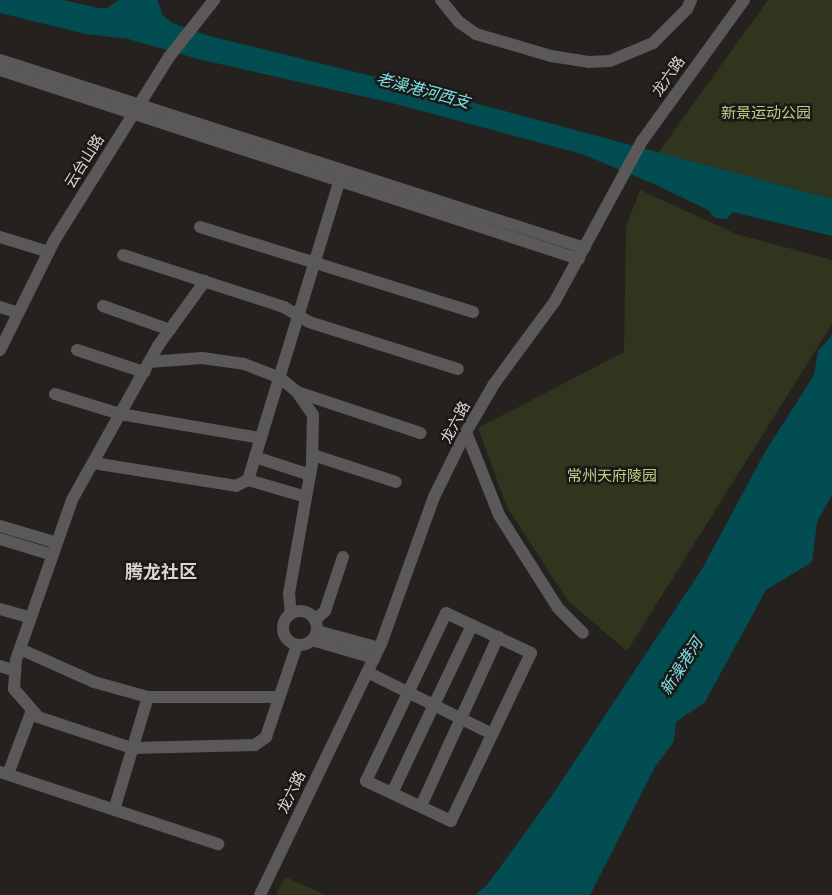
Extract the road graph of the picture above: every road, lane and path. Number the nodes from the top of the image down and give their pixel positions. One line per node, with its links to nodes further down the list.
1 (214, 0): 7 (street, 云台山路)
2 (441, 0): 3 (street)
3 (691, 0)
4 (744, 0): 12 (street, 龙六路)
5 (0, 60): 7 (street)
6 (0, 70): 7 (street)
7 (137, 107): 8 (street); 11 (street, 云台山路); 12 (street)
8 (340, 180): 12 (street); 14 (street)
9 (200, 227): 14 (street)
10 (0, 237): 11 (street)
11 (49, 252): 19 (street, 云台山路)
12 (582, 253): 30 (street, 龙六路)
13 (123, 255): 15 (street)
14 (315, 262): 18 (street); 20 (street)
15 (205, 282): 20 (street); 21 (street)
16 (103, 306): 21 (street)
17 (0, 307): 19 (street)
18 (474, 312)
19 (18, 313): 22 (street, 云台山路)
20 (299, 316): 25 (street); 26 (street)
21 (170, 330): 24 (street)
22 (0, 350)
23 (77, 350): 24 (street)
24 (146, 367): 26 (street); 29 (street)
25 (458, 369)
26 (280, 378): 27 (street); 32 (street)
27 (296, 392): 31 (street); 33 (street)
28 (55, 394): 29 (street)
29 (120, 414): 32 (street); 35 (street)
30 (466, 432): 49 (street); 53 (street, 龙六路)
31 (420, 433)
32 (261, 438): 34 (street)
33 (313, 455): 36 (street); 38 (street)
34 (255, 457): 36 (street); 37 (street)
35 (93, 463): 37 (street); 42 (street)
36 (310, 475): 39 (street)
37 (248, 480): 39 (street)
38 (396, 482)
39 (306, 497): 45 (street)
40 (0, 526): 42 (street)
41 (0, 539): 42 (street)
42 (55, 549): 46 (street)
43 (343, 557): 48 (street)
44 (0, 609): 46 (street)
45 (291, 614): 48 (street); 51 (street)
46 (31, 618): 52 (street)
47 (472, 625): 50 (street); 57 (street); 60 (street)
48 (314, 630): 51 (street); 53 (street)
49 (583, 633)
50 (498, 637): 62 (street); 63 (street)
51 (297, 645): 59 (street)
52 (20, 649): 55 (street); 58 (street)
53 (376, 653): 56 (street, 龙六路)
54 (0, 666): 55 (street)
55 (16, 671): 61 (street)
56 (367, 672): 57 (street); 70 (street, 龙六路)
57 (408, 692): 60 (street); 66 (street)
58 (148, 697): 59 (street); 64 (street)
59 (279, 697): 64 (street)
60 (434, 705): 62 (street); 66 (street)
61 (32, 710): 64 (street); 65 (street)
62 (461, 719): 63 (street); 67 (street)
63 (492, 734): 67 (street)
64 (132, 748): 68 (street)
65 (4, 773): 68 (street)
66 (392, 793): 67 (street)
67 (421, 806)
68 (114, 810): 69 (street)
69 (218, 844)
70 (260, 895)

